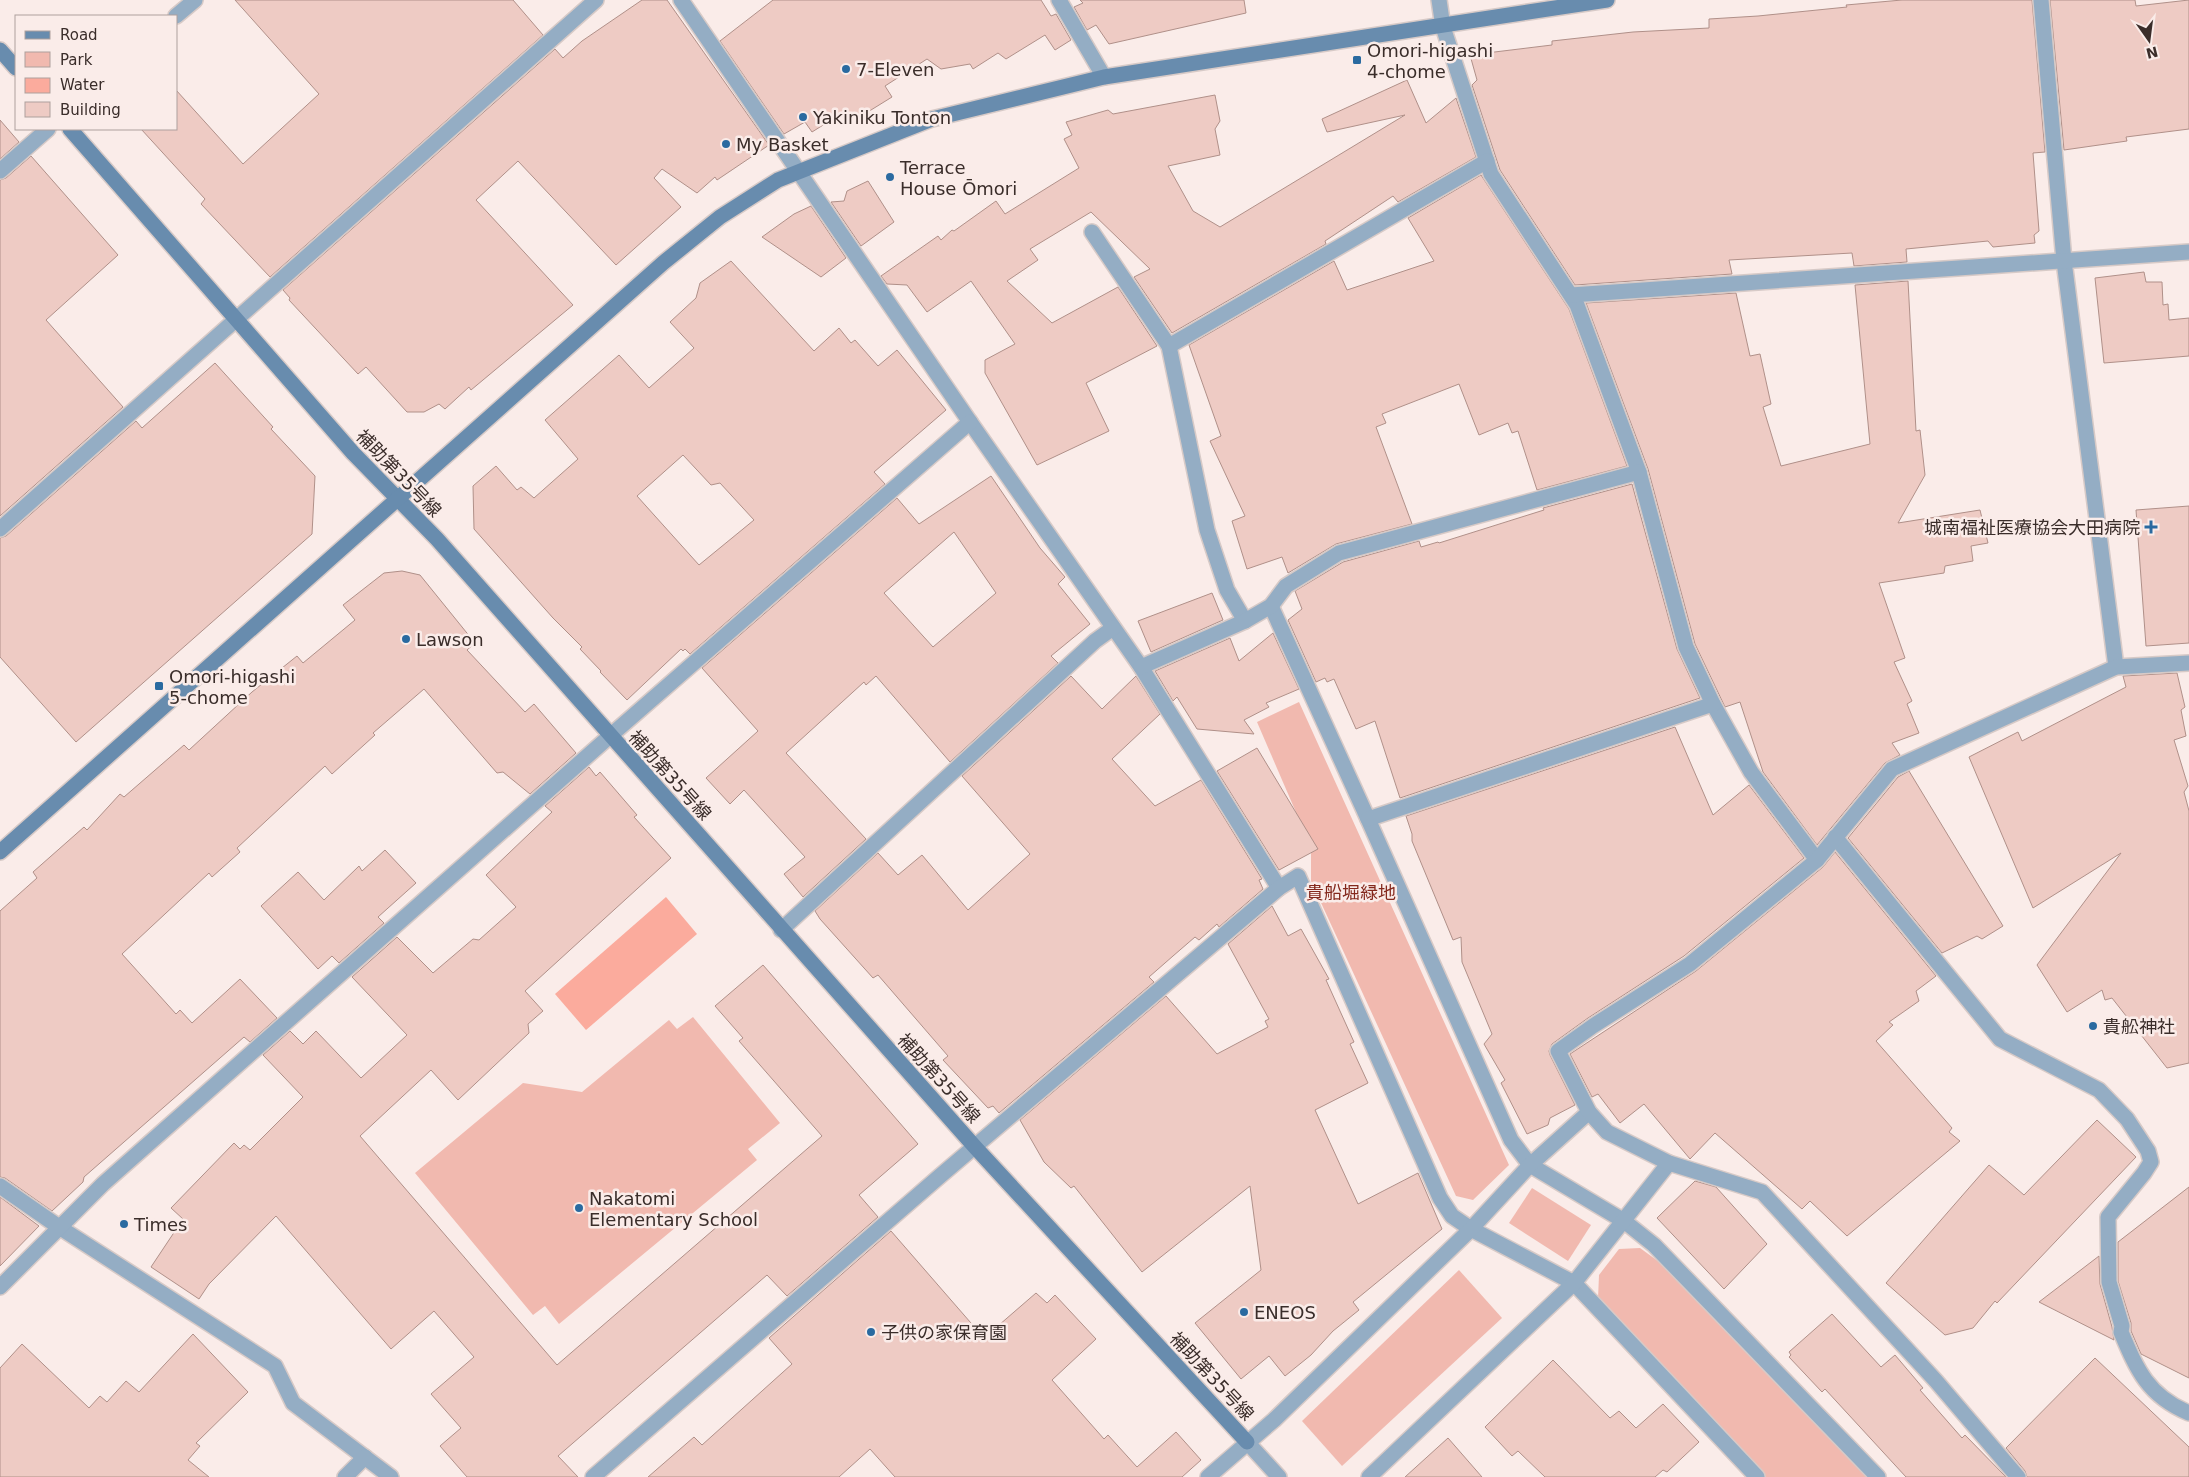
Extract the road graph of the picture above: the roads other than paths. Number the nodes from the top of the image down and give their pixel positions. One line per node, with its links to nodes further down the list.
1 (194, 0): 8 (street)
2 (596, 0): 22 (street)
3 (681, 0): 16 (street)
4 (1059, 0): 12 (street)
5 (1439, 0): 9 (street)
6 (1607, 0): 9 (street)
7 (2042, 0): 20 (street)
8 (177, 15)
9 (1443, 27): 12 (street); 15 (street)
10 (0, 50): 11 (street)
11 (15, 67)
12 (1104, 77): 16 (street)
13 (47, 130): 17 (street)
14 (71, 130): 22 (street, 補助第35号線)
15 (1486, 161): 21 (street); 23 (street)
16 (799, 170): 24 (street); 26 (street)
17 (0, 172)
18 (1092, 232): 23 (street)
19 (2189, 252): 20 (street)
20 (2064, 261): 21 (street); 33 (street)
21 (1571, 295): 25 (street)
22 (235, 319): 26 (street, 補助第35号線); 27 (street)
23 (1168, 346): 29 (street)
24 (970, 422): 30 (street); 35 (street)
25 (1639, 472): 28 (street); 34 (street)
26 (398, 498): 35 (street, 補助第35号線); 38 (street)
27 (0, 529)
28 (1271, 606): 29 (street); 36 (street)
29 (1246, 621): 32 (street)
30 (1113, 628): 32 (street); 41 (street)
31 (2189, 663): 33 (street)
32 (1141, 667): 40 (street)
33 (2116, 667): 37 (street)
34 (1713, 704): 36 (street); 39 (street)
35 (610, 736): 41 (street, 補助第35号線); 48 (street)
36 (1368, 819): 45 (street)
37 (1835, 837): 39 (street); 52 (street)
38 (0, 852)
39 (1817, 860): 42 (street)
40 (1279, 888): 43 (street); 49 (street)
41 (781, 930): 43 (street, 補助第35号線)
42 (1589, 1112): 44 (street); 45 (street)
43 (975, 1147): 53 (street, 補助第35号線); 57 (street)
44 (1669, 1163): 47 (street); 63 (street)
45 (1530, 1165): 47 (street); 49 (street)
46 (0, 1186): 48 (street)
47 (1624, 1221): 50 (street); 62 (street)
48 (59, 1227): 51 (street); 54 (street)
49 (1471, 1229): 50 (street); 53 (street)
50 (1574, 1283): 60 (street); 61 (street)
51 (0, 1287)
52 (2189, 1413)
53 (1247, 1442): 58 (street); 59 (street)
54 (365, 1457): 55 (street); 56 (street)
55 (345, 1477)
56 (391, 1477)
57 (593, 1477)
58 (1208, 1477)
59 (1279, 1477)
60 (1369, 1477)
61 (1757, 1477)
62 (1878, 1477)
63 (2018, 1477)

